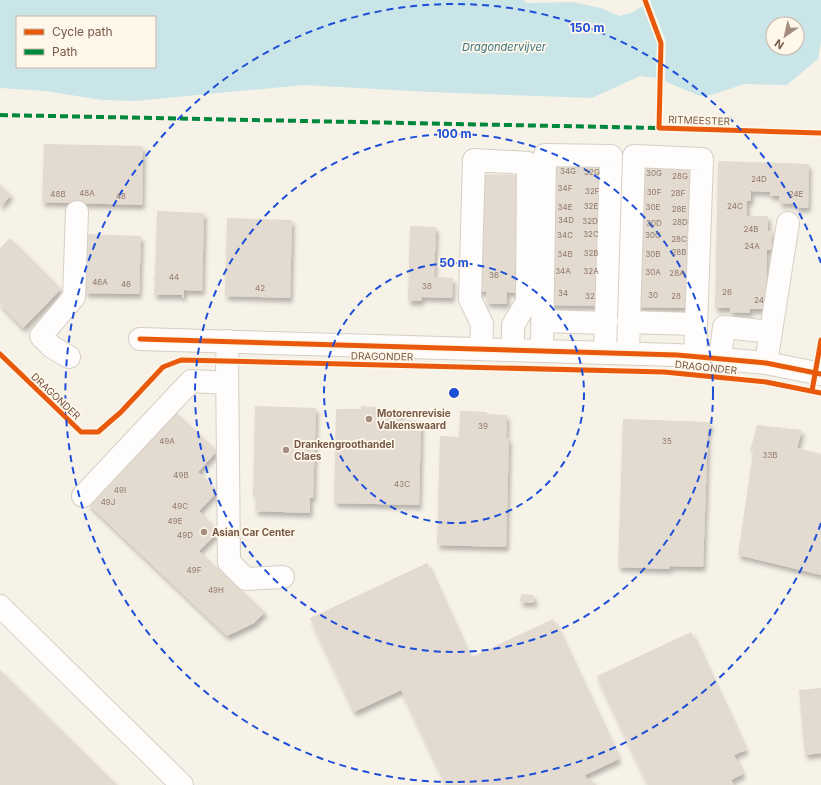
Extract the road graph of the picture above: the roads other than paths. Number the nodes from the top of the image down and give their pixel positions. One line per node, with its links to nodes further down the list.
1 (77, 212): 18 (street)
2 (788, 223): 9 (street)
3 (542, 321): 5 (street); 5 (street); 14 (street)
4 (628, 322): 7 (street); 7 (street, DRAGONDER); 16 (street, DRAGONDER)
5 (606, 323): 15 (street)
6 (482, 324): 8 (street); 8 (street); 12 (street)
7 (695, 324): 17 (street, DRAGONDER)
8 (513, 325): 13 (street)
9 (771, 332): 19 (street, DRAGONDER); 20 (street)
10 (140, 339): 11 (street, DRAGONDER)
11 (228, 341): 12 (street, DRAGONDER); 22 (street)
12 (481, 349): 13 (street, DRAGONDER)
13 (513, 350): 14 (street, DRAGONDER)
14 (542, 351): 15 (street, DRAGONDER)
15 (605, 352): 16 (street, DRAGONDER)
16 (628, 352): 17 (street, DRAGONDER)
17 (695, 356): 19 (street, DRAGONDER)
18 (69, 357)
19 (720, 358): 20 (street, DRAGONDER)
20 (766, 363): 21 (street, DRAGONDER)
21 (821, 374)
22 (227, 383): 23 (street); 24 (street)
23 (83, 496)
24 (282, 577)
25 (0, 606): 26 (street)
26 (182, 785)

